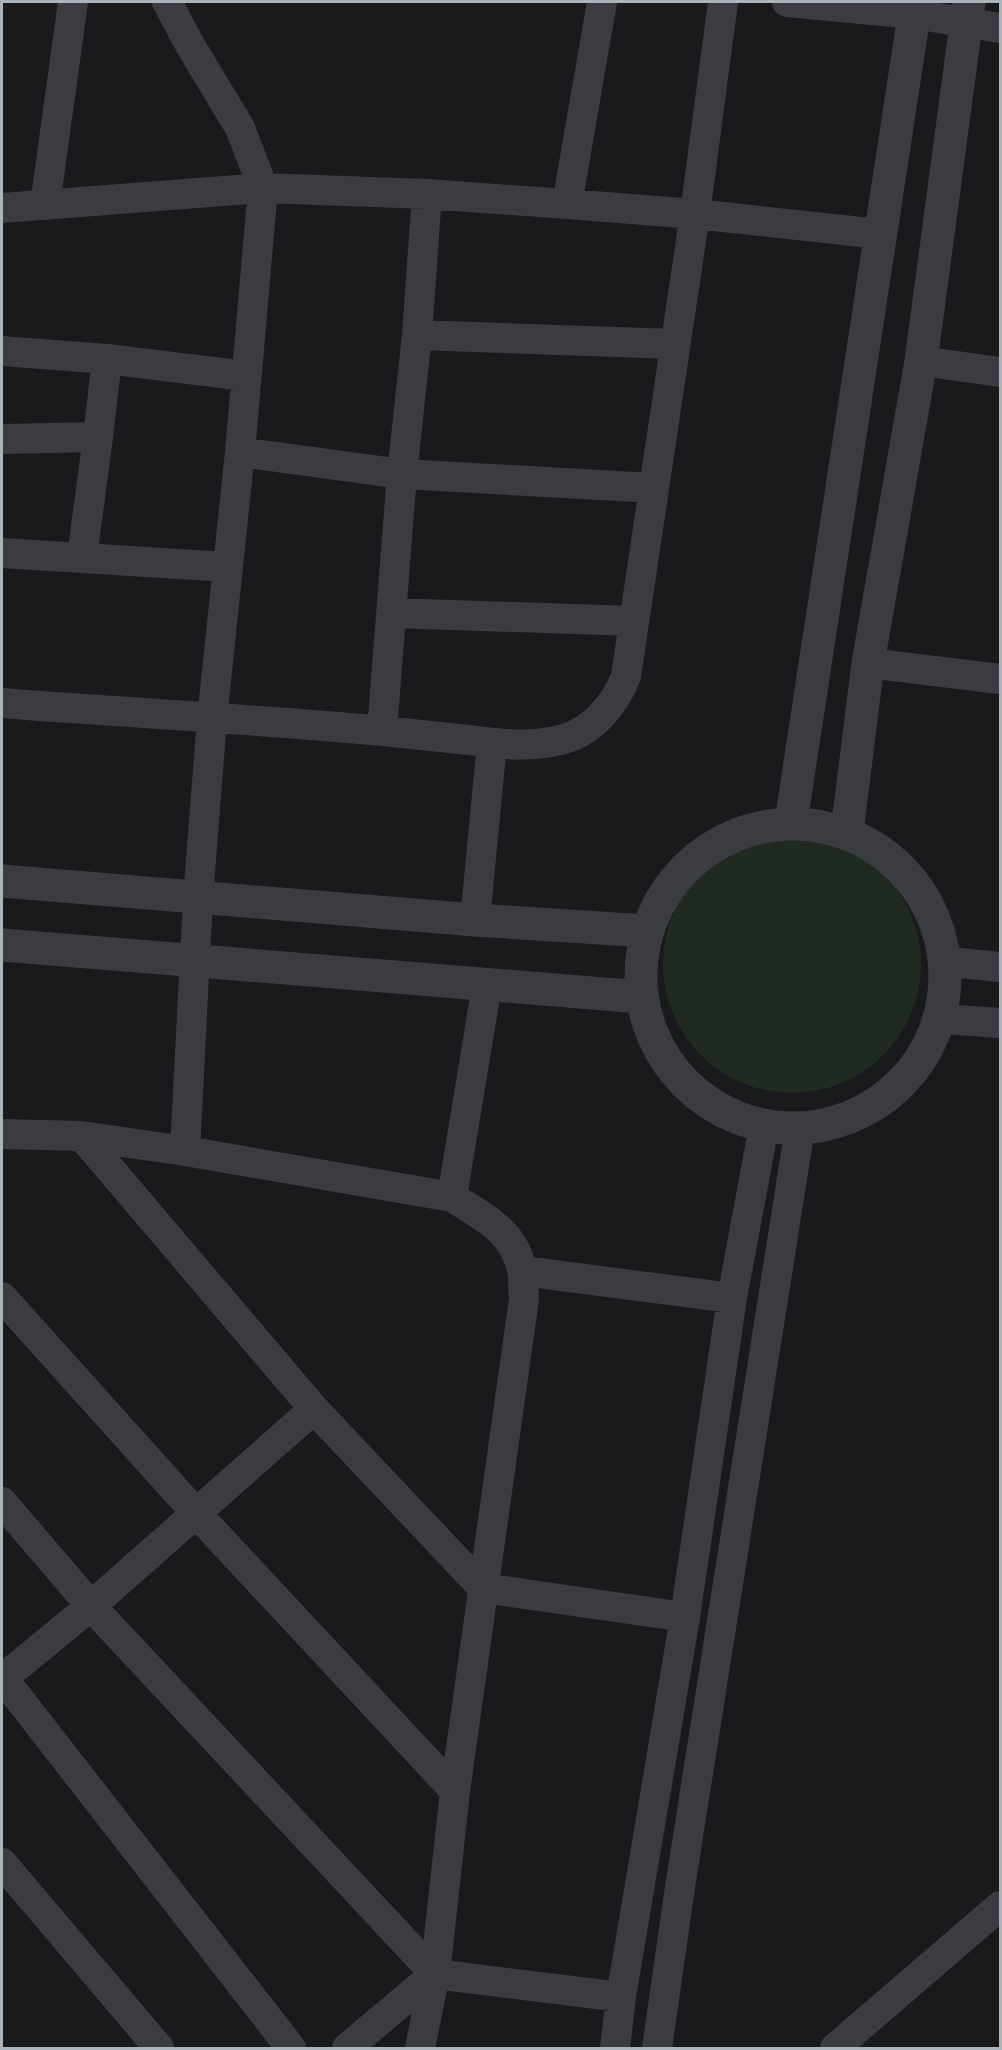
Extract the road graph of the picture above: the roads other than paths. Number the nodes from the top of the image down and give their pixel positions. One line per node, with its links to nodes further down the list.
1 (73, 2): 12 (street)
2 (167, 2): 9 (street)
3 (602, 2): 11 (street)
4 (723, 2): 14 (street)
5 (787, 2): 6 (street)
6 (915, 8): 7 (street); 15 (street)
7 (967, 12): 8 (street); 20 (street)
8 (1000, 28)
9 (263, 188): 10 (street); 12 (street); 22 (street)
10 (427, 194): 11 (street); 16 (street)
11 (567, 204): 14 (street)
12 (45, 205): 13 (street)
13 (2, 208)
14 (695, 214): 15 (street); 17 (street)
15 (880, 234): 39 (street)
16 (417, 335): 17 (street); 26 (street)
17 (675, 344): 27 (street)
18 (2, 351): 19 (street)
19 (106, 359): 22 (street); 23 (street)
20 (921, 361): 21 (street); 33 (street)
21 (1000, 372)
22 (246, 376): 25 (street)
23 (98, 436): 24 (street); 29 (street)
24 (2, 439)
25 (240, 452): 26 (street); 30 (street)
26 (402, 474): 27 (street); 31 (street)
27 (654, 488): 32 (street)
28 (2, 553): 29 (street)
29 (82, 557): 30 (street)
30 (227, 567): 36 (street)
31 (392, 613): 32 (street); 37 (street)
32 (634, 621): 38 (street)
33 (868, 663): 34 (street); 40 (street)
34 (1000, 679)
35 (2, 703): 36 (street)
36 (212, 719): 37 (street); 42 (street)
37 (382, 731): 38 (street)
38 (492, 743): 43 (street)
39 (791, 822): 40 (street); 44 (street)
40 (847, 832): 47 (street)
41 (2, 881): 42 (street)
42 (198, 898): 43 (street); 46 (street)
43 (475, 920): 44 (street)
44 (647, 931): 50 (street)
45 (2, 945): 46 (street)
46 (196, 960): 49 (street); 57 (street)
47 (949, 962): 48 (street); 51 (street)
48 (1000, 967)
49 (487, 985): 50 (street); 58 (street)
50 (641, 997): 53 (street)
51 (942, 1019): 52 (street); 54 (street)
52 (1000, 1023)
53 (764, 1126): 54 (street); 61 (street)
54 (801, 1128): 79 (street)
55 (2, 1134): 56 (street)
56 (82, 1136): 57 (street); 62 (street)
57 (185, 1150): 58 (street)
58 (452, 1197): 59 (street)
59 (522, 1271): 61 (street); 65 (street)
60 (2, 1297): 64 (street)
61 (732, 1298): 67 (street)
62 (314, 1409): 64 (street); 65 (street)
63 (2, 1502): 66 (street)
64 (196, 1514): 66 (street); 69 (street)
65 (483, 1588): 67 (street); 69 (street)
66 (91, 1606): 68 (street); 72 (street)
67 (685, 1617): 73 (street)
68 (2, 1678): 75 (street)
69 (455, 1791): 72 (street)
70 (2, 1863): 74 (street)
71 (1000, 1906): 80 (street)
72 (435, 1974): 73 (street); 76 (street); 77 (street)
73 (621, 1997): 78 (street)
74 (159, 2049)
75 (291, 2049)
76 (347, 2049)
77 (420, 2049)
78 (615, 2049)
79 (657, 2049)
80 (835, 2049)

